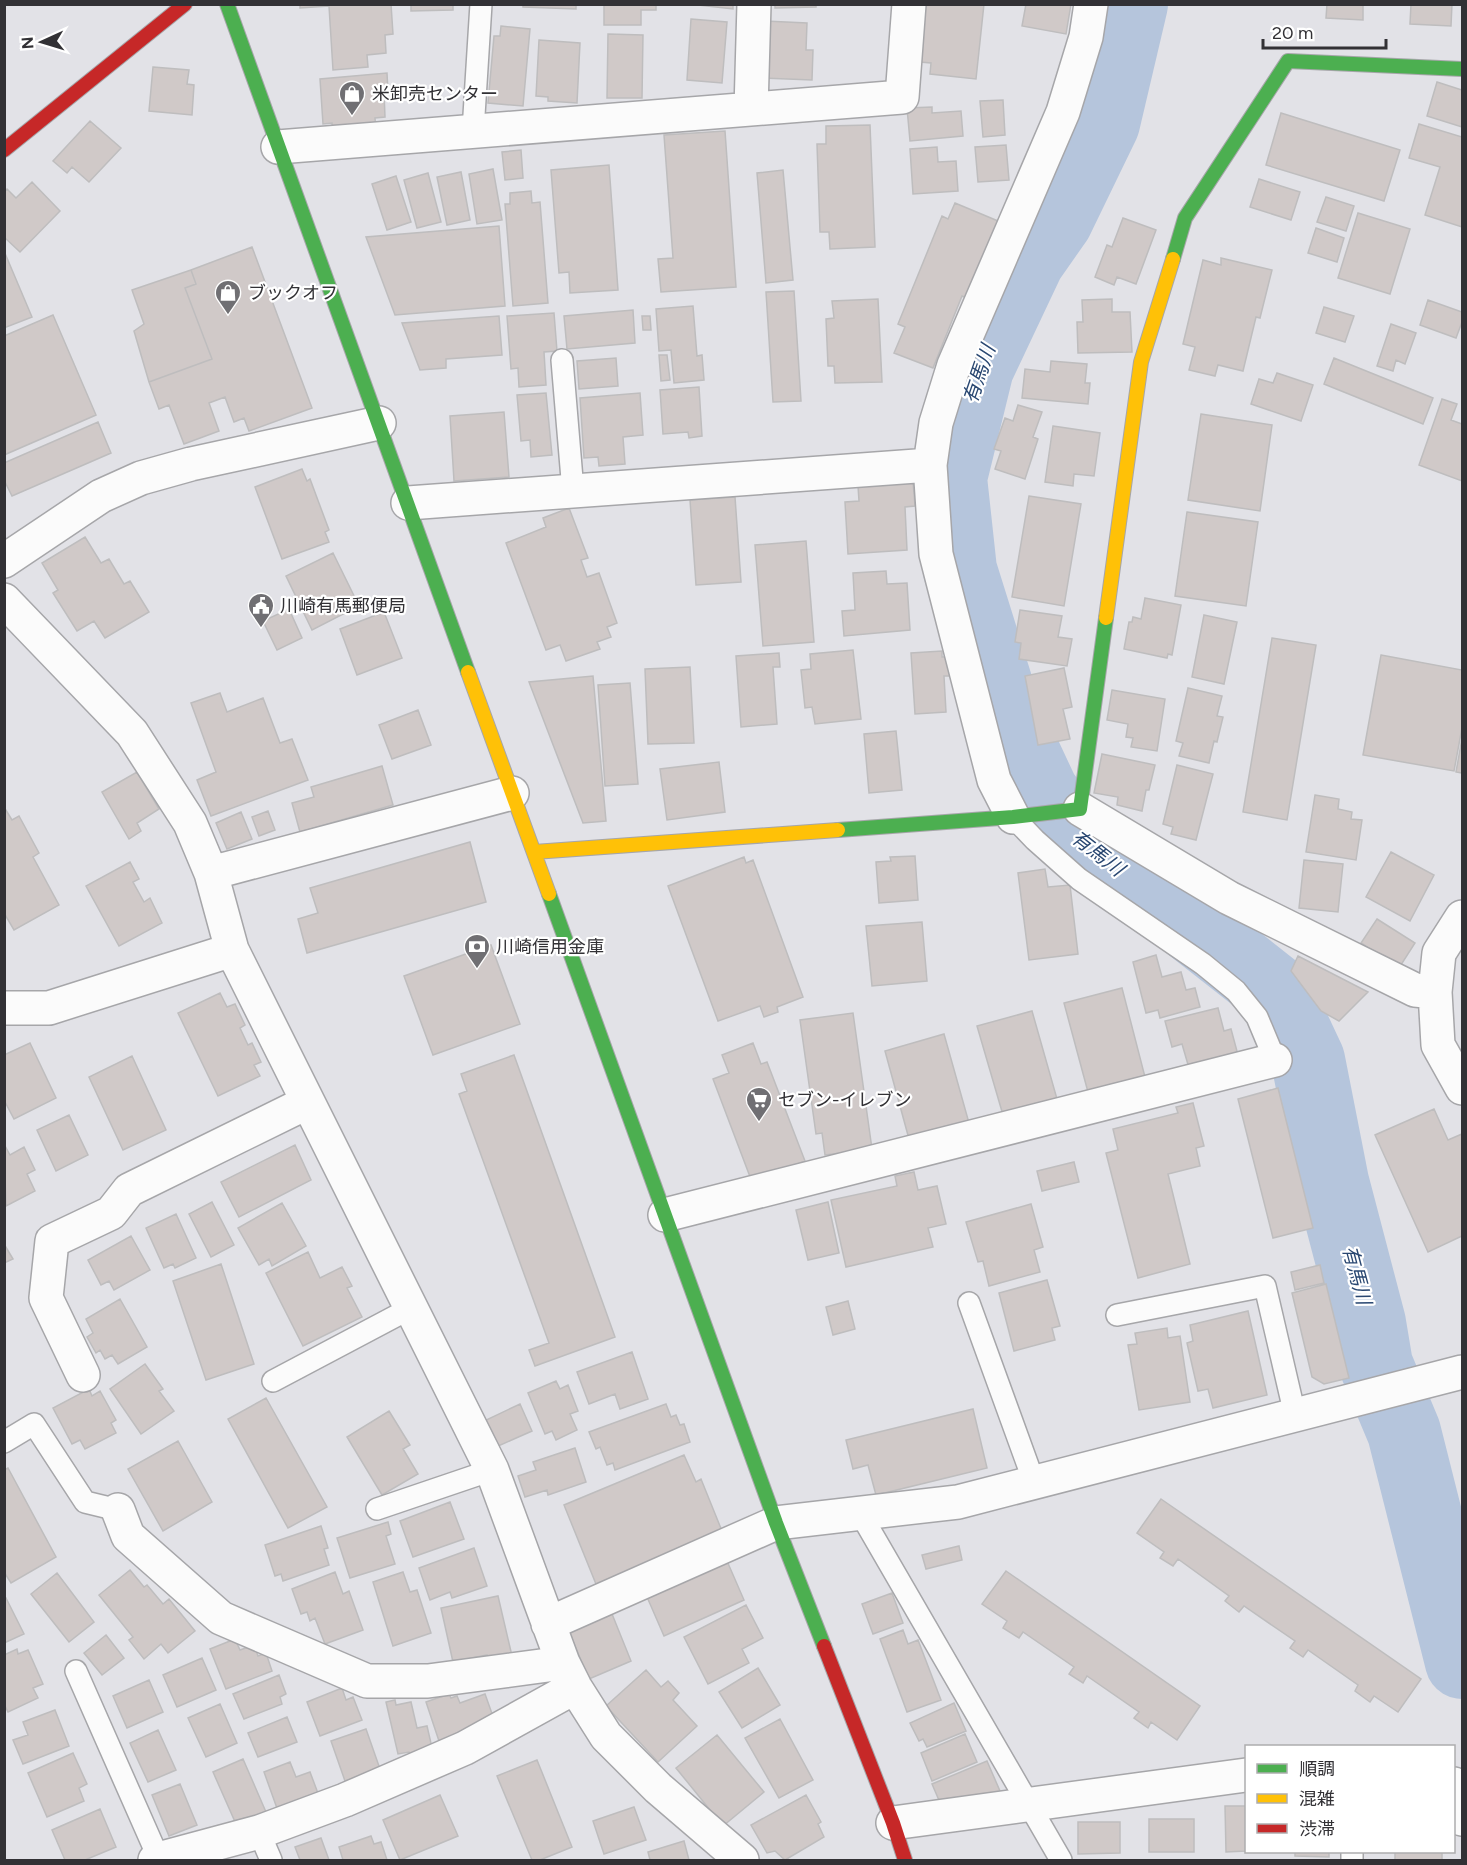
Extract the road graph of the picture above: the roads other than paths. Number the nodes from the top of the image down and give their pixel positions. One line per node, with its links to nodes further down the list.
1 (184, 4): 11 (street)
2 (227, 4): 10 (street)
3 (481, 4): 9 (lane)
4 (754, 4): 8 (street)
5 (909, 4): 8 (street)
6 (1091, 4): 14 (street)
7 (1462, 69): 20 (street)
8 (751, 109): 9 (street)
9 (473, 131): 10 (street)
10 (278, 147): 13 (street)
11 (4, 150)
12 (562, 360): 15 (lane)
13 (379, 423): 16 (street); 17 (street)
14 (930, 465): 15 (street); 21 (street)
15 (573, 491): 16 (street)
16 (408, 503): 19 (street)
17 (4, 561)
18 (4, 600): 23 (street)
19 (512, 794): 22 (street); 23 (street)
20 (1076, 810): 21 (street); 26 (street)
21 (1023, 815): 22 (street); 28 (lane)
22 (534, 852): 31 (street)
23 (211, 873): 25 (street)
24 (1462, 917): 26 (street)
25 (232, 950): 27 (street); 30 (street)
26 (1435, 992): 29 (street)
27 (4, 1008)
28 (1275, 1060): 31 (street)
29 (1462, 1088)
30 (308, 1102): 33 (street); 36 (street)
31 (665, 1215): 45 (street)
32 (969, 1304): 41 (lane)
33 (411, 1308): 37 (lane); 40 (street)
34 (1117, 1315): 38 (lane)
35 (1462, 1372): 38 (street)
36 (83, 1375)
37 (273, 1381)
38 (1295, 1415): 41 (street)
39 (4, 1442): 43 (lane)
40 (492, 1470): 42 (lane); 46 (street)
41 (1034, 1482): 44 (street)
42 (377, 1509)
43 (118, 1510): 48 (street)
44 (860, 1512): 45 (street); 51 (lane)
45 (776, 1523): 46 (street); 53 (street)
46 (549, 1623): 48 (street)
47 (76, 1671): 55 (lane)
48 (569, 1675): 54 (street); 56 (street)
49 (1245, 1775): 51 (street)
50 (1455, 1788): 52 (street)
51 (1027, 1804): 53 (street); 58 (lane)
52 (1462, 1819)
53 (893, 1823): 57 (street)
54 (265, 1846): 55 (street)
55 (157, 1860)
56 (742, 1860)
57 (905, 1860)
58 (1061, 1860)

